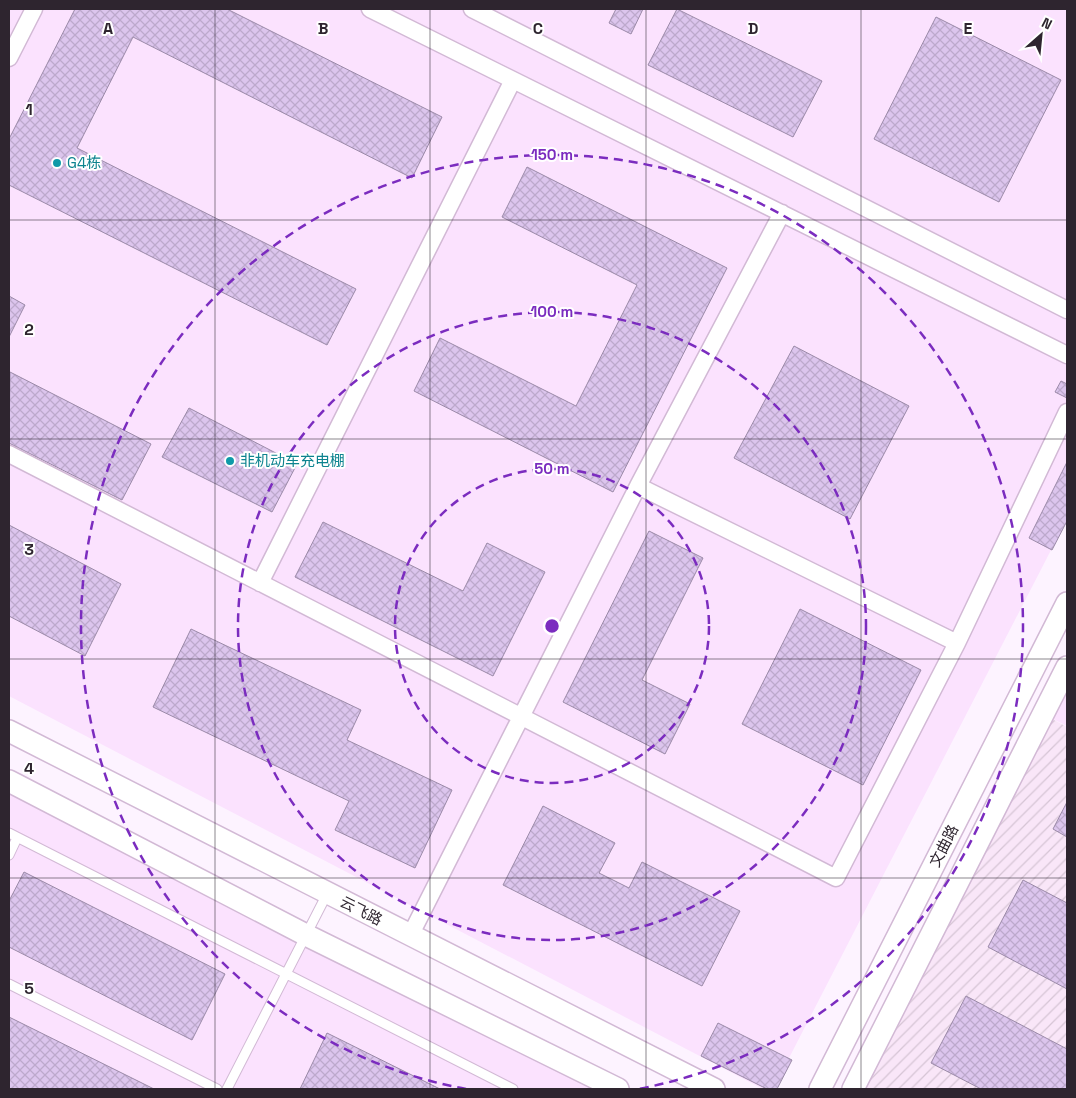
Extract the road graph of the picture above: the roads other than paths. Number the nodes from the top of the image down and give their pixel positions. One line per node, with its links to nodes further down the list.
1 (34, 9): 4 (street)
2 (370, 9): 5 (street)
3 (472, 9): 7 (street)
4 (9, 58)
5 (513, 80): 6 (street); 12 (street)
6 (782, 213): 8 (street); 11 (street)
7 (1067, 310)
8 (1067, 355)
9 (1067, 412): 14 (street)
10 (9, 454): 12 (street)
11 (638, 486): 14 (street); 22 (street)
12 (260, 583): 14 (street)
13 (1067, 603): 30 (street, 文曲路)
14 (957, 643)
15 (1067, 667): 31 (street, 文曲路)
16 (9, 731): 20 (street, 云飞路)
17 (9, 781): 21 (street)
18 (13, 835): 19 (lane); 23 (lane)
19 (9, 855)
20 (327, 894): 21 (lane); 22 (street, 云飞路)
21 (306, 935): 23 (lane); 28 (street)
22 (410, 936): 29 (street, 云飞路)
23 (286, 975): 26 (lane); 27 (lane)
24 (9, 984): 25 (lane)
25 (217, 1089)
26 (227, 1089)
27 (512, 1089)
28 (618, 1089)
29 (714, 1089)
30 (820, 1089)
31 (853, 1089)

